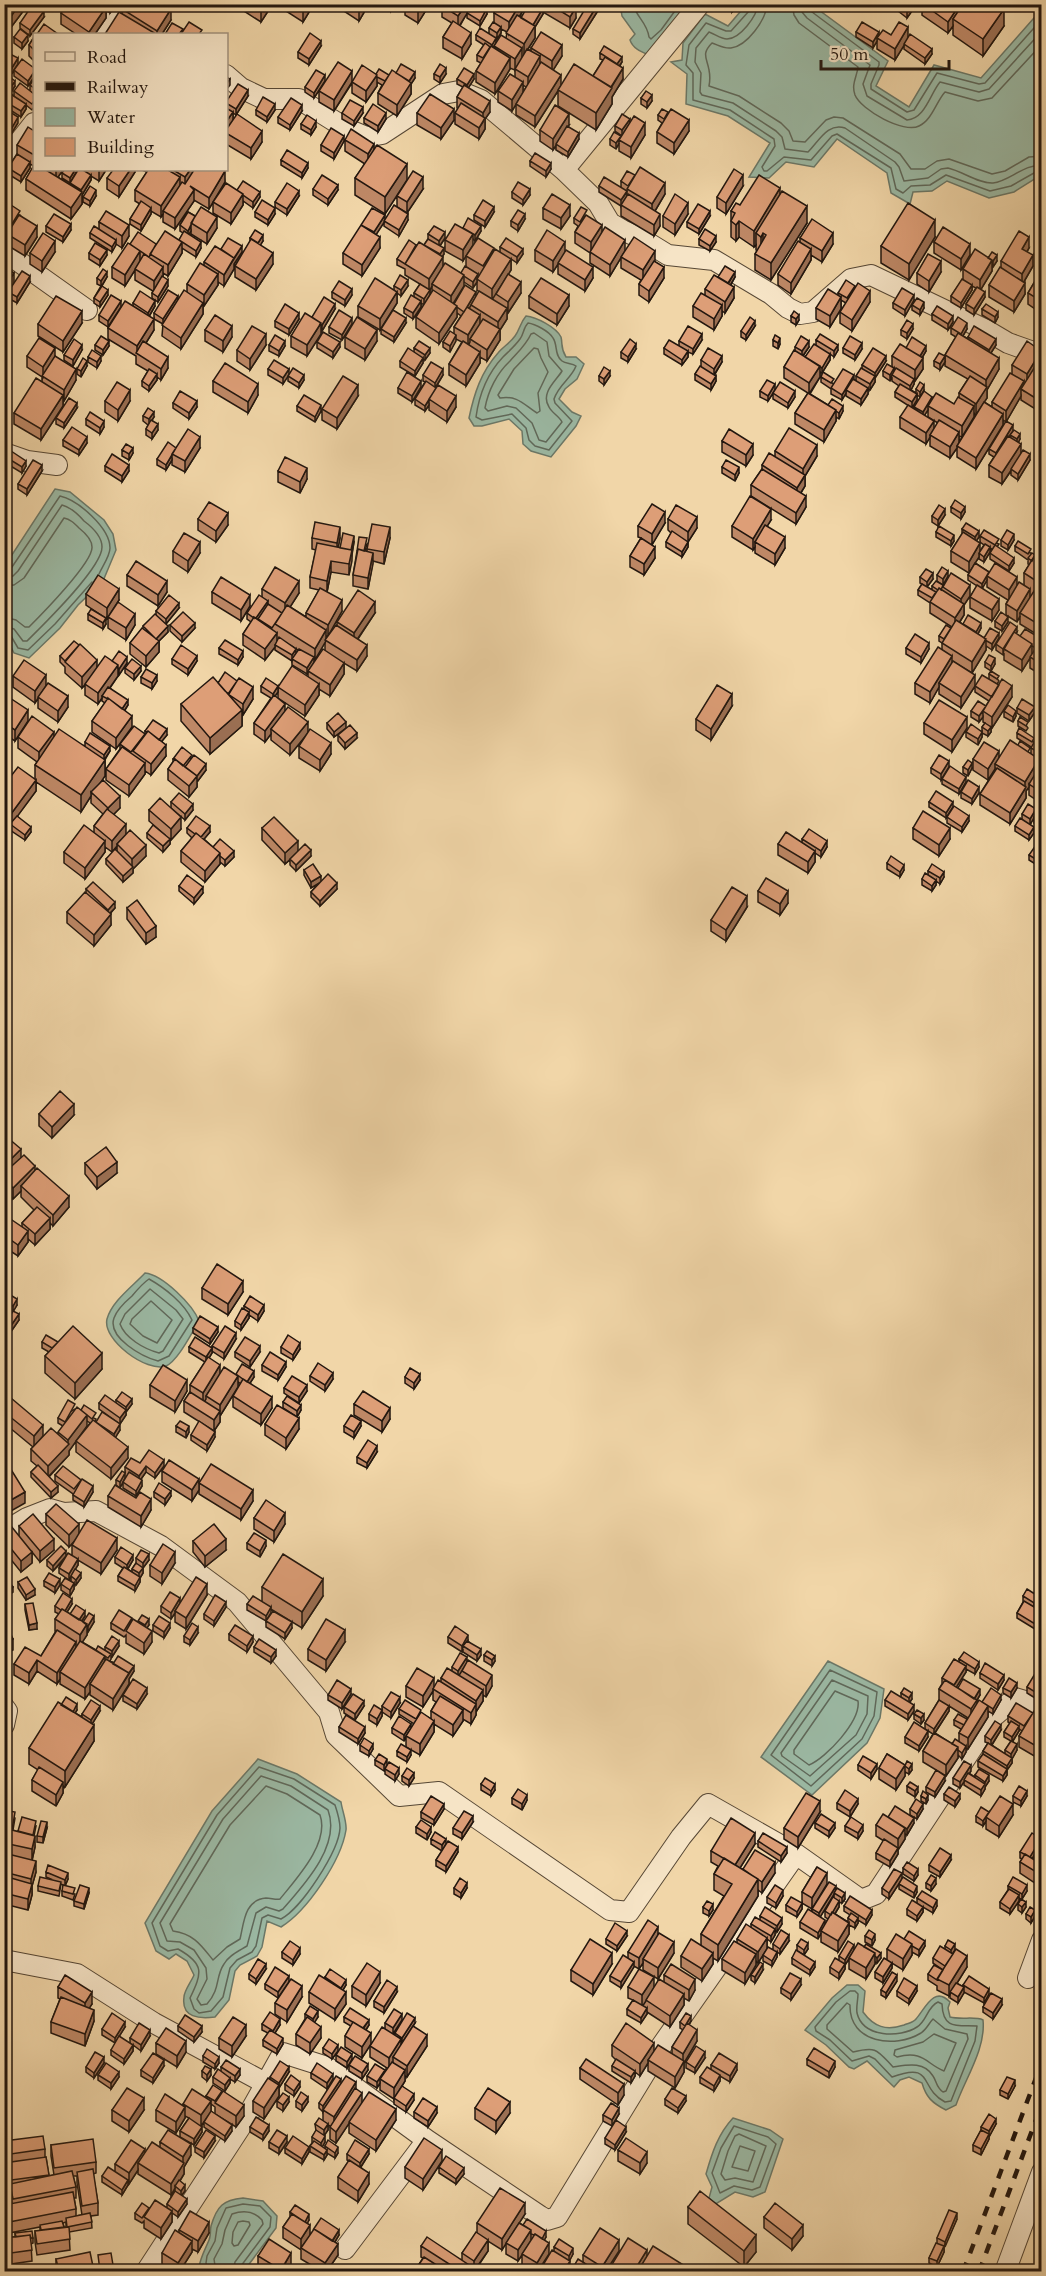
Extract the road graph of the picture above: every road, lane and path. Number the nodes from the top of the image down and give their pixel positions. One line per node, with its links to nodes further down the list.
1 (127, 4): 3 (street)
2 (700, 4): 7 (street)
3 (115, 29)
4 (228, 77): 7 (street)
5 (33, 124): 6 (street)
6 (4, 161)
7 (564, 170): 10 (street)
8 (4, 251): 9 (street)
9 (87, 310)
10 (1041, 356)
11 (4, 453): 12 (street)
12 (57, 465)
13 (4, 1532): 17 (street)
14 (1041, 1706): 17 (street)
15 (4, 1707): 16 (street)
16 (4, 1725)
17 (796, 1854): 22 (street)
18 (1041, 1940): 20 (street)
19 (4, 1960): 21 (street)
20 (1028, 1978)
21 (265, 2083): 22 (street); 25 (street)
22 (427, 2140): 24 (street)
23 (1041, 2172): 26 (street)
24 (345, 2249)
25 (146, 2271)
26 (1005, 2271)

